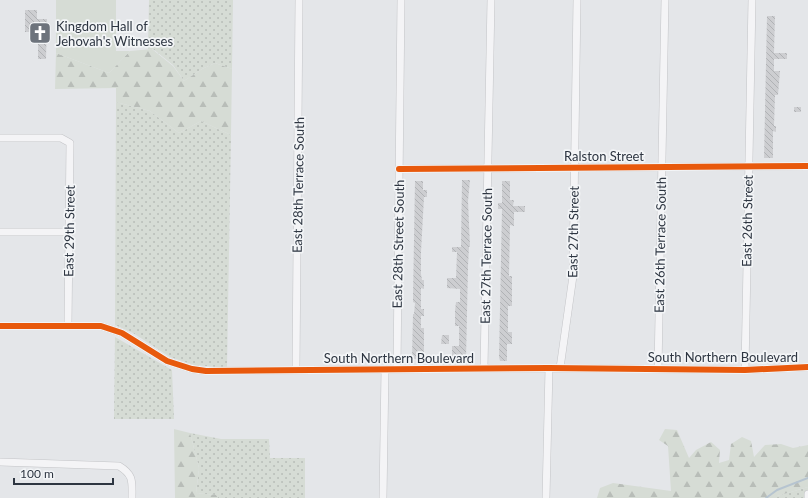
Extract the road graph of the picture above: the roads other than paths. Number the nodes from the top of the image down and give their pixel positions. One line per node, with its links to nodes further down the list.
1 (299, 0): 25 (street, East 28th Terrace South)
2 (402, 0): 13 (street, East 28th Street South)
3 (491, 0): 11 (street, East 27th Terrace South)
4 (577, 0): 12 (street, East 27th Street)
5 (665, 0): 10 (street, East 26th Terrace South)
6 (752, 0): 8 (street, East 26th Street)
7 (0, 138): 15 (street, East 29th Street)
8 (748, 166): 9 (street, Ralston Street); 10 (street, Ralston Street); 26 (street, East 26th Street)
9 (808, 166)
10 (662, 167): 12 (street, Ralston Street); 24 (street, East 26th Terrace South)
11 (488, 168): 12 (street, Ralston Street); 13 (street, Ralston Street); 19 (street, East 27th Terrace South)
12 (574, 168): 21 (street, East 27th Street)
13 (399, 169): 23 (street, East 28th Street South)
14 (0, 232): 15 (street)
15 (70, 232): 16 (street, East 29th Street)
16 (68, 325): 17 (street, South Northern Boulevard); 25 (street, South Northern Boulevard)
17 (0, 326)
18 (808, 367): 26 (street, South Northern Boulevard)
19 (484, 368): 20 (street, South Northern Boulevard); 23 (street, South Northern Boulevard)
20 (549, 368): 21 (street, South Northern Boulevard); 31 (street)
21 (560, 368): 24 (street, South Northern Boulevard)
22 (385, 369): 23 (street, South Northern Boulevard); 25 (street, South Northern Boulevard); 30 (street)
23 (396, 369)
24 (658, 369): 26 (street, South Northern Boulevard)
25 (296, 370)
26 (745, 370)
27 (0, 462): 29 (street)
28 (808, 494): 32 (street)
29 (132, 498)
30 (383, 498)
31 (546, 498)
32 (808, 498)

